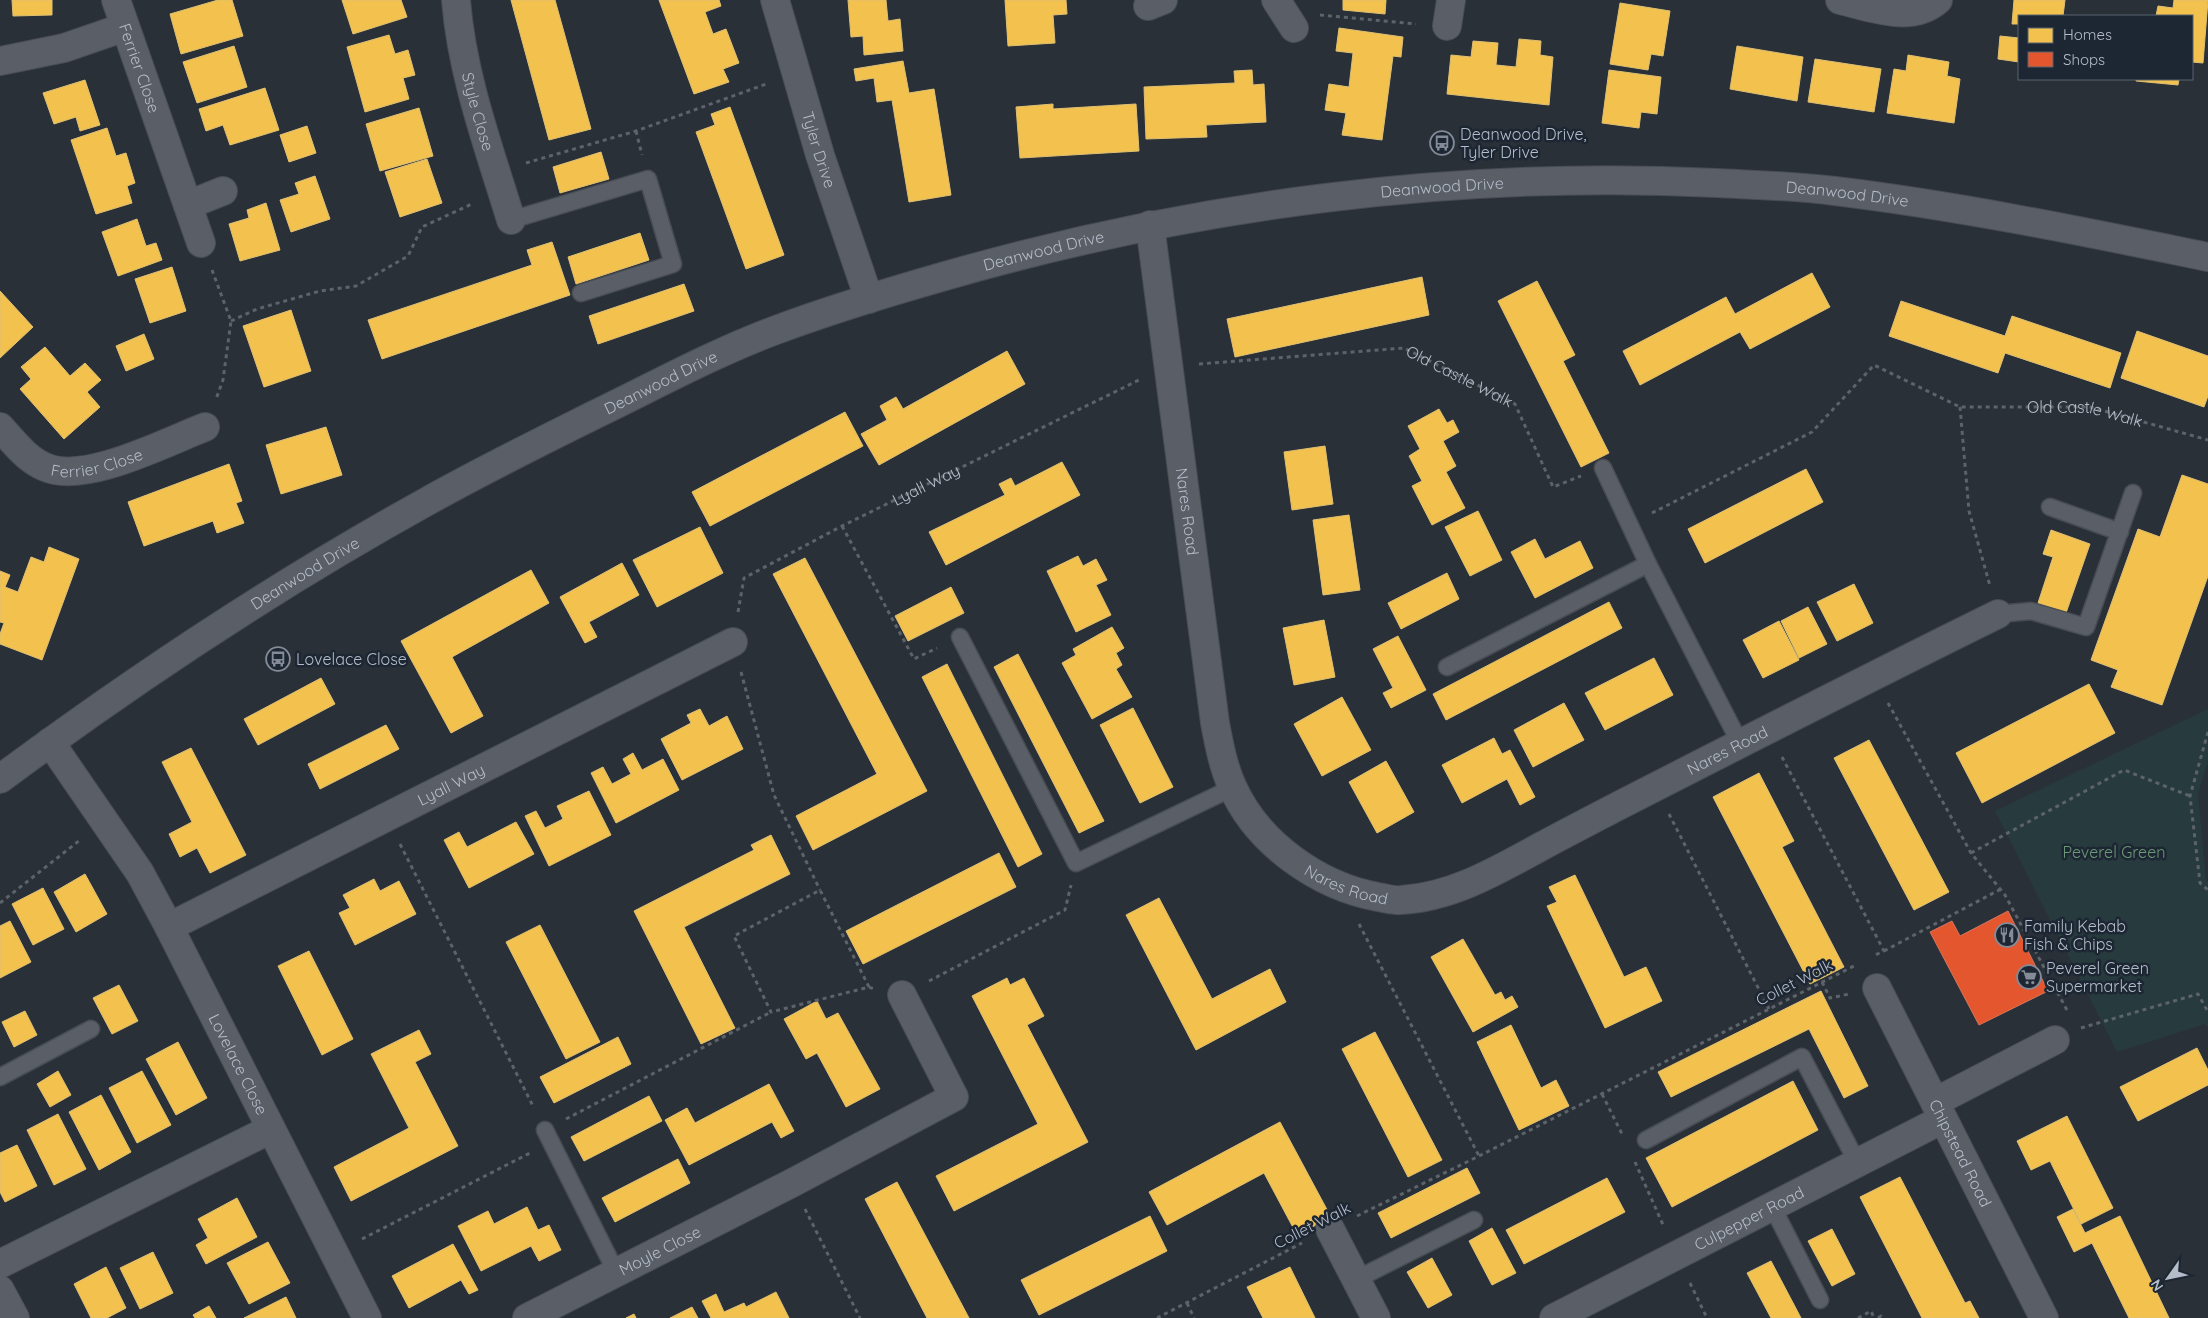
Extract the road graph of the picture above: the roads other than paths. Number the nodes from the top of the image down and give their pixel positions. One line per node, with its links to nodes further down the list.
1 (116, 0): 9 (street)
2 (456, 0): 14 (street, Style Close)
3 (775, 0): 19 (street, Tyler Drive)
4 (1276, 0): 10 (street)
5 (1451, 0): 8 (street)
6 (1840, 0): 7 (street)
7 (1938, 0)
8 (1447, 26)
9 (125, 27): 11 (street, Ferrier Close); 13 (street, Ferrier Close)
10 (1294, 28)
11 (0, 61)
12 (223, 191): 13 (street)
13 (188, 205): 16 (street, Ferrier Close)
14 (511, 220): 18 (lane)
15 (1150, 226): 17 (street, Deanwood Drive); 19 (street, Deanwood Drive); 34 (street, Nares Road)
16 (201, 243)
17 (2208, 257)
18 (581, 293)
19 (869, 298): 31 (street, Deanwood Drive)
20 (0, 427): 21 (street, Ferrier Close)
21 (205, 427)
22 (1603, 468): 26 (lane)
23 (2133, 493): 25 (lane)
24 (2050, 507): 25 (lane)
25 (2120, 532): 27 (lane)
26 (1648, 564): 30 (lane); 32 (lane)
27 (1998, 614): 32 (street, Nares Road)
28 (960, 637): 34 (lane)
29 (733, 642): 35 (street, Lyall Way)
30 (1447, 667)
31 (50, 742): 33 (street, Deanwood Drive); 35 (street, Lovelace Close)
32 (1740, 743): 34 (street, Nares Road)
33 (0, 779)
34 (1232, 788)
35 (169, 927): 42 (street, Lovelace Close)
36 (1877, 988): 41 (street, Chipstead Road)
37 (902, 995): 50 (street, Moyle Close)
38 (91, 1029): 40 (lane)
39 (2068, 1030): 41 (street, Culpepper Road)
40 (0, 1078)
41 (1939, 1111): 45 (street, Culpepper Road); 59 (street, Chipstead Road)
42 (271, 1129): 49 (street, Lovelace Close); 55 (street, Lovelace Close)
43 (548, 1136): 50 (lane)
44 (1646, 1140): 45 (lane)
45 (1857, 1162): 46 (street, Culpepper Road)
46 (1773, 1208): 53 (lane); 58 (street, Culpepper Road)
47 (1474, 1220): 51 (lane)
48 (1330, 1229): 51 (street)
49 (0, 1264)
50 (616, 1272): 56 (street, Moyle Close)
51 (1357, 1279): 57 (street)
52 (0, 1290): 54 (street)
53 (1820, 1300)
54 (14, 1318)
55 (367, 1318)
56 (527, 1318)
57 (1376, 1318)
58 (1554, 1318)
59 (2044, 1318)

